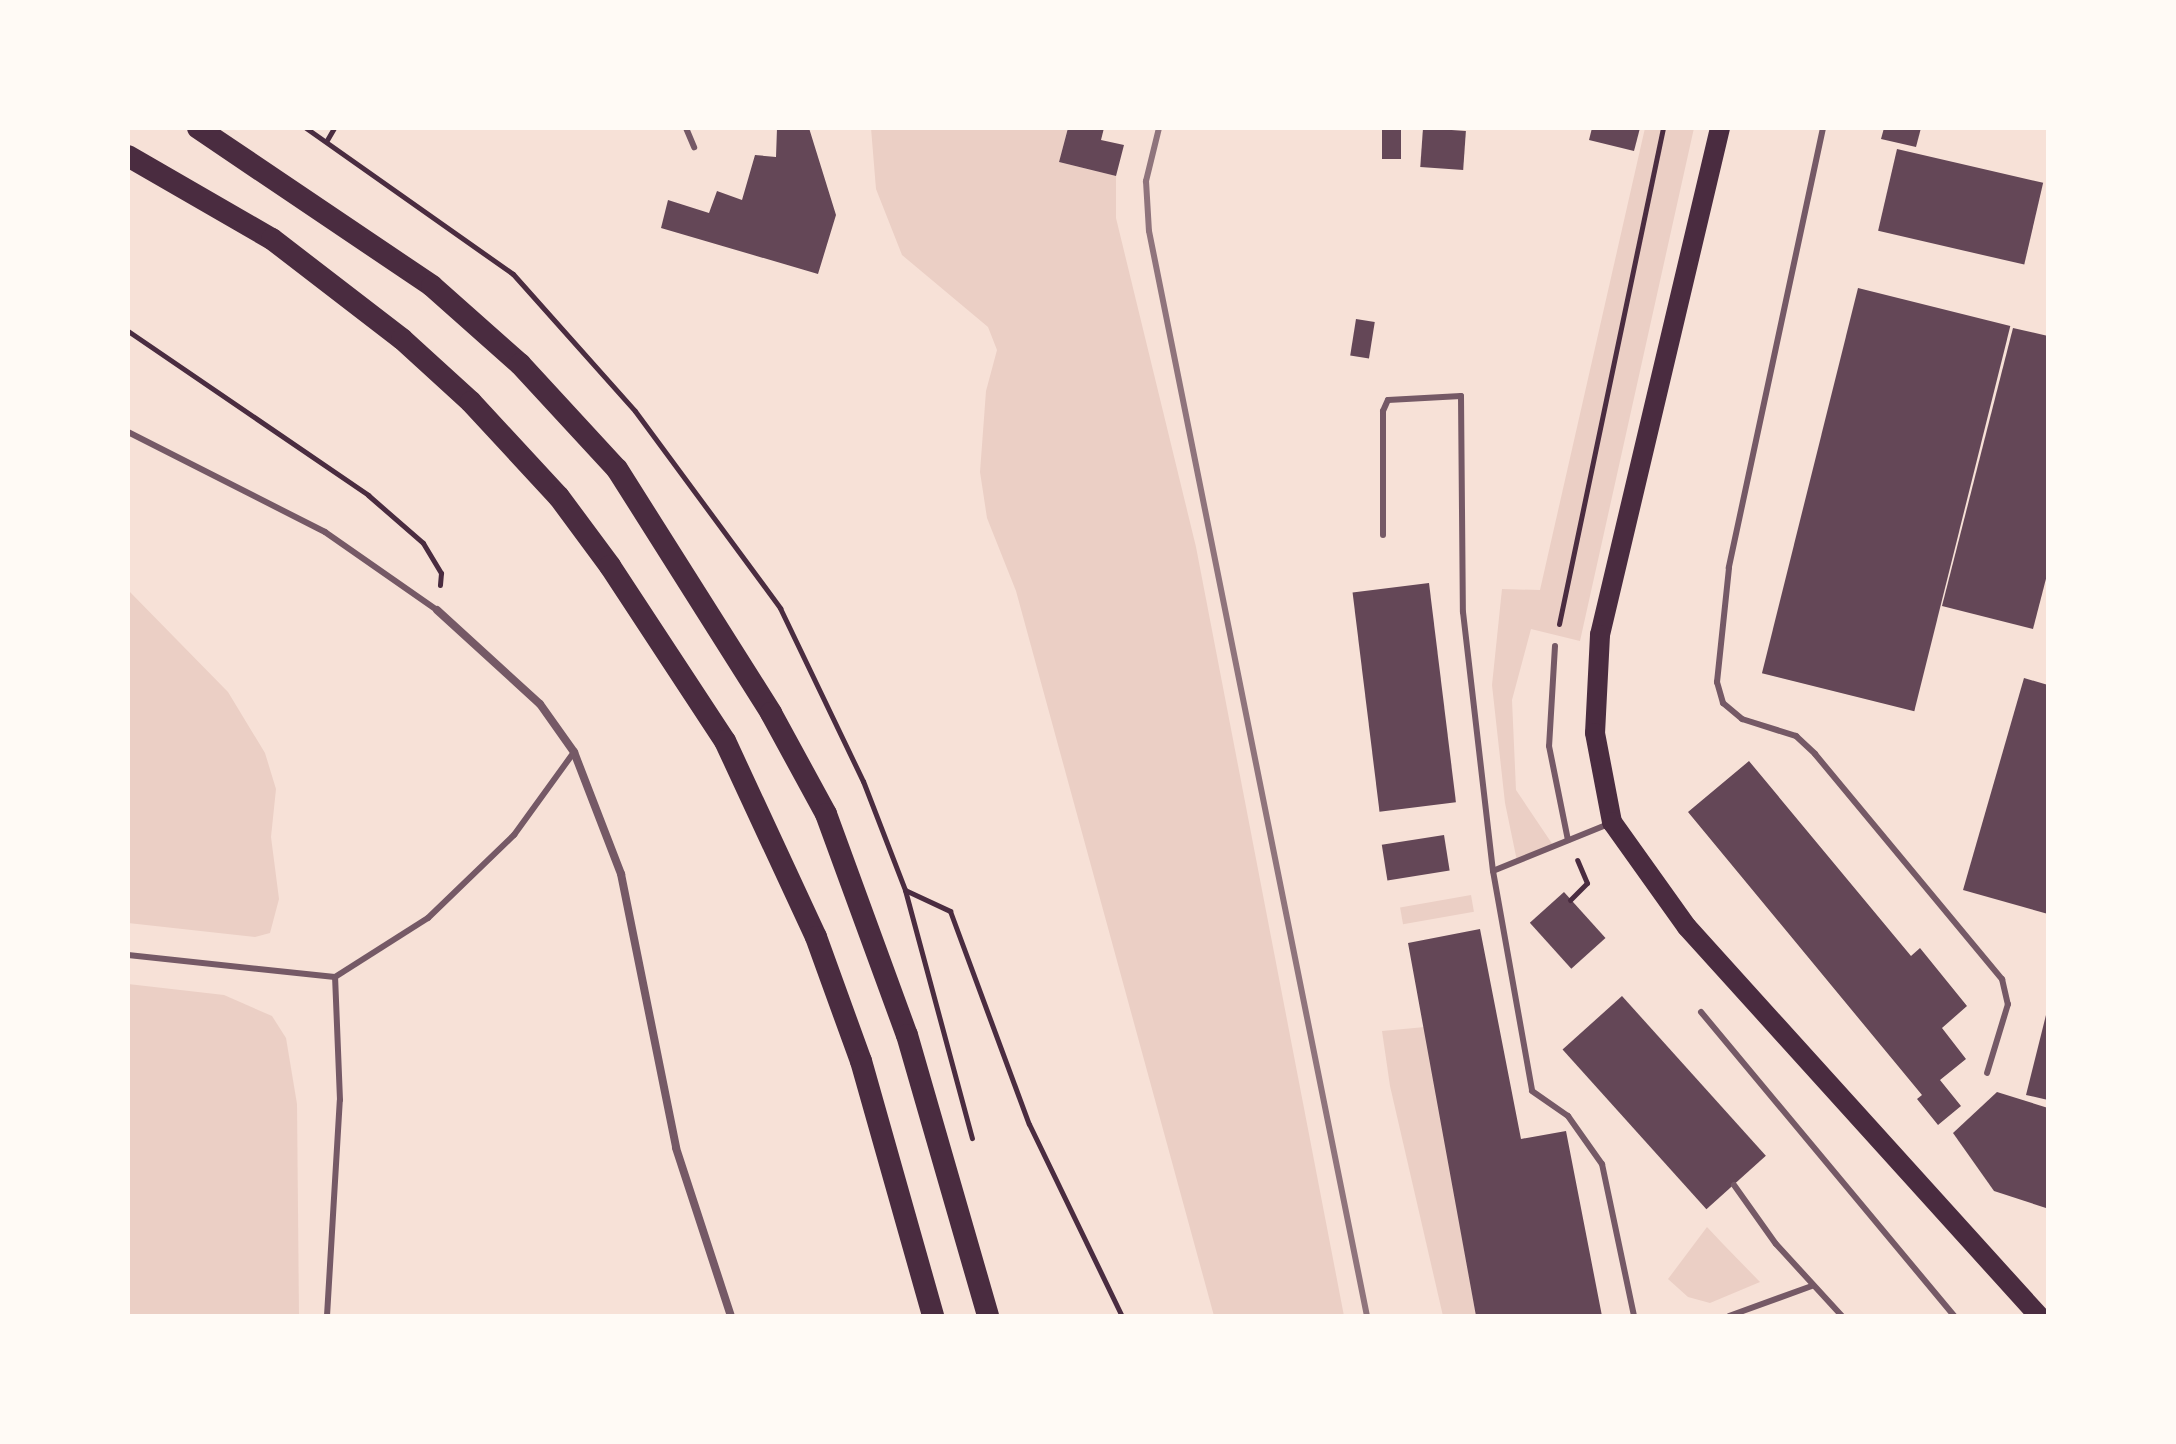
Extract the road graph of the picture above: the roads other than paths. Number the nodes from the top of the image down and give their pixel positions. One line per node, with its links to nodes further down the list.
1 (198, 128): 25 (highway)
2 (686, 128): 5 (lane)
3 (1720, 128): 12 (main road)
4 (1823, 128): 18 (lane)
5 (694, 147)
6 (128, 156): 24 (highway)
7 (128, 432): 9 (lane)
8 (1383, 535): 14 (lane)
9 (437, 610): 11 (street)
10 (1555, 646): 13 (lane)
11 (574, 752): 16 (lane); 23 (street)
12 (1612, 822): 13 (lane); 21 (main road)
13 (1568, 840): 14 (lane)
14 (1493, 871): 26 (lane)
15 (128, 955): 16 (lane)
16 (335, 977): 22 (lane)
17 (1701, 1012): 29 (lane)
18 (1987, 1073)
19 (1734, 1185): 20 (lane)
20 (1812, 1286): 27 (lane); 28 (lane)
21 (2038, 1315)
22 (327, 1316)
23 (731, 1316)
24 (933, 1316)
25 (988, 1316)
26 (1634, 1316)
27 (1729, 1316)
28 (1842, 1316)
29 (1954, 1316)

